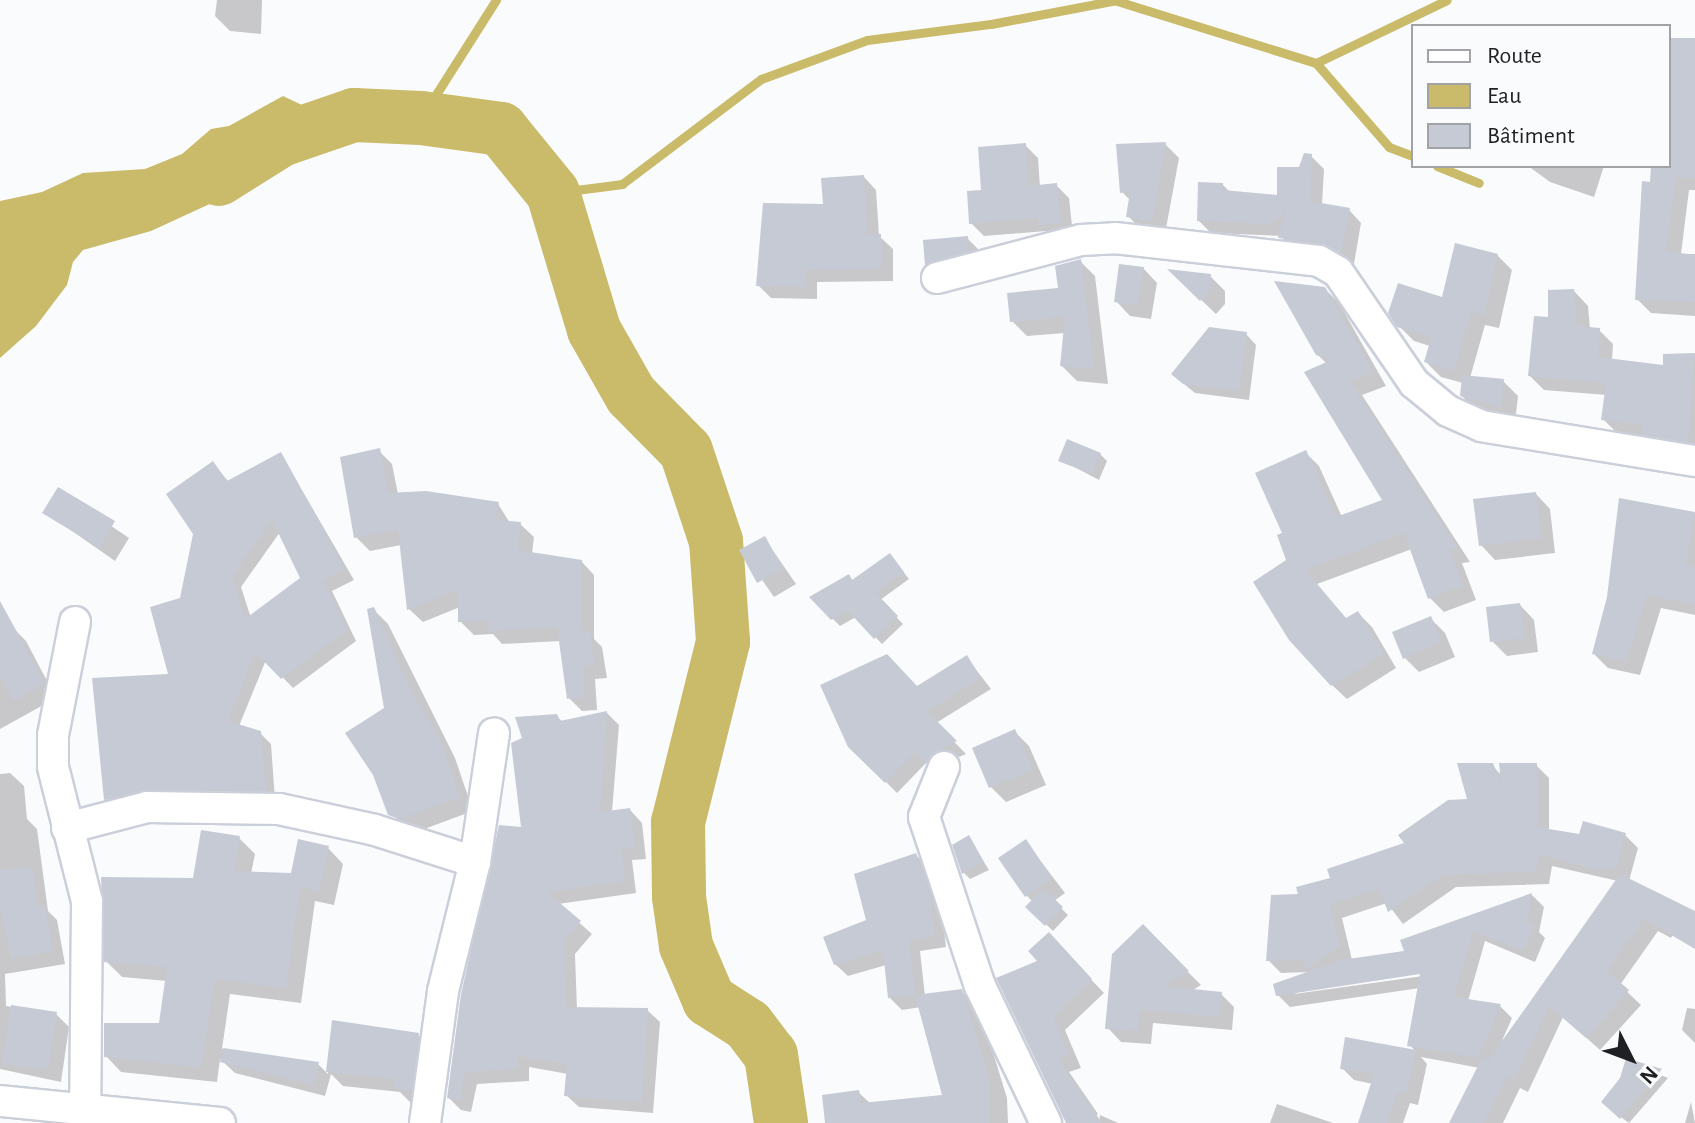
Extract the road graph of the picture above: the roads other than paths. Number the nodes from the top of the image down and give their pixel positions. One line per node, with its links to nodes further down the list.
1 (937, 278): 2 (street)
2 (1695, 461)
3 (75, 622): 6 (street)
4 (494, 733): 7 (street)
5 (944, 767): 12 (street)
6 (67, 828): 7 (street); 9 (street)
7 (475, 862): 11 (street)
8 (0, 1101): 9 (street)
9 (83, 1116): 10 (street)
10 (220, 1123)
11 (425, 1123)
12 (1046, 1123)

